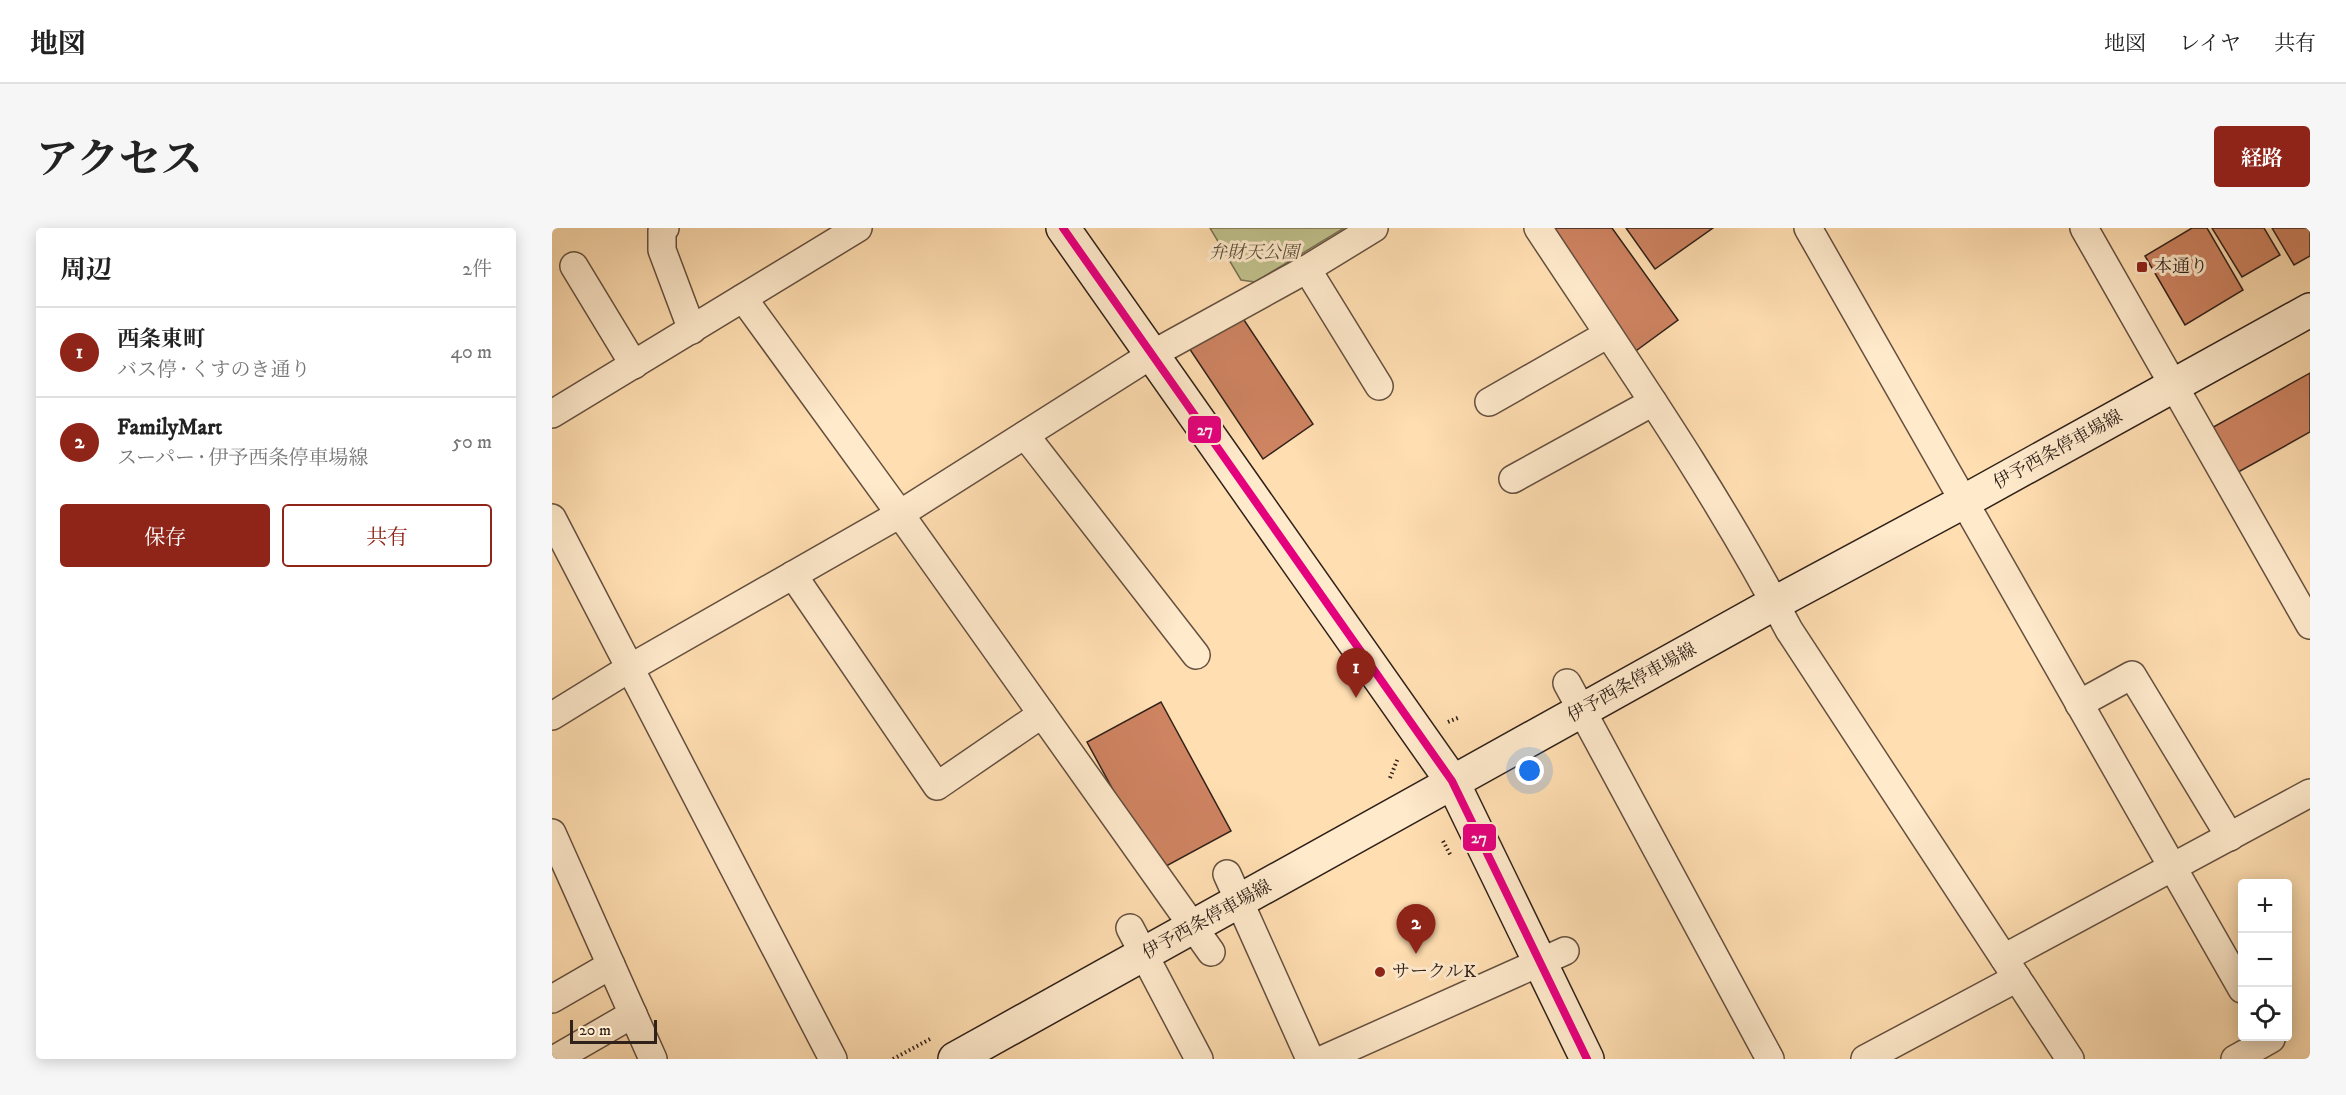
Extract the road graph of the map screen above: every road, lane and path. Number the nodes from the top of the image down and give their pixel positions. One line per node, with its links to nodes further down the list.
1 (665, 228): 12 (street)
2 (858, 228): 10 (street)
3 (1063, 228): 14 (main road)
4 (1374, 228): 9 (street)
5 (1539, 228): 13 (street)
6 (1808, 228): 23 (street)
7 (2084, 228): 17 (street)
8 (574, 266): 15 (street)
9 (1307, 269): 14 (street); 16 (street)
10 (743, 298): 12 (street); 24 (street)
11 (2310, 310): 17 (main road, 伊予西条停車場線)
12 (692, 330): 15 (street)
13 (1608, 334): 18 (street); 19 (street)
14 (1151, 356): 21 (street); 36 (main road)
15 (634, 365): 20 (street)
16 (1380, 386)
17 (2175, 386): 23 (main road, 伊予西条停車場線); 28 (street)
18 (1489, 402)
19 (1653, 402): 22 (street); 27 (street)
20 (552, 414)
21 (1025, 435): 24 (street); 29 (street)
22 (1513, 479)
23 (1963, 502): 27 (main road, 伊予西条停車場線); 32 (street)
24 (900, 514): 26 (street); 34 (street)
25 (552, 518): 30 (street)
26 (793, 575): 30 (street); 34 (street)
27 (1775, 603): 33 (main road, 伊予西条停車場線); 46 (street)
28 (2310, 625)
29 (1196, 656)
30 (630, 668): 35 (street); 53 (street)
31 (1567, 683): 33 (street)
32 (2079, 704): 39 (street); 40 (street)
33 (1581, 712): 36 (main road, 伊予西条停車場線); 59 (street)
34 (1042, 714): 42 (street)
35 (552, 716)
36 (1452, 781): 41 (main road, 伊予西条停車場線); 44 (main road)
37 (2310, 793): 39 (street)
38 (552, 833): 45 (street)
39 (2230, 837): 40 (street)
40 (2173, 868): 46 (street); 47 (street)
41 (1233, 888): 42 (main road, 伊予西条停車場線); 56 (street)
42 (1202, 940): 43 (main road, 伊予西条停車場線)
43 (1138, 941): 54 (main road, 伊予西条停車場線); 55 (street)
44 (1553, 956): 57 (street); 58 (main road)
45 (611, 965): 48 (street); 49 (street)
46 (2010, 968): 60 (street); 61 (street)
47 (2241, 987)
48 (552, 999)
49 (633, 1014): 51 (street); 52 (street)
50 (2275, 1045): 62 (street)
51 (555, 1059)
52 (653, 1059)
53 (833, 1059)
54 (955, 1059)
55 (1199, 1059)
56 (1310, 1059)
57 (1324, 1059)
58 (1587, 1059)
59 (1770, 1059)
60 (1865, 1059)
61 (2070, 1059)
62 (2235, 1059)

